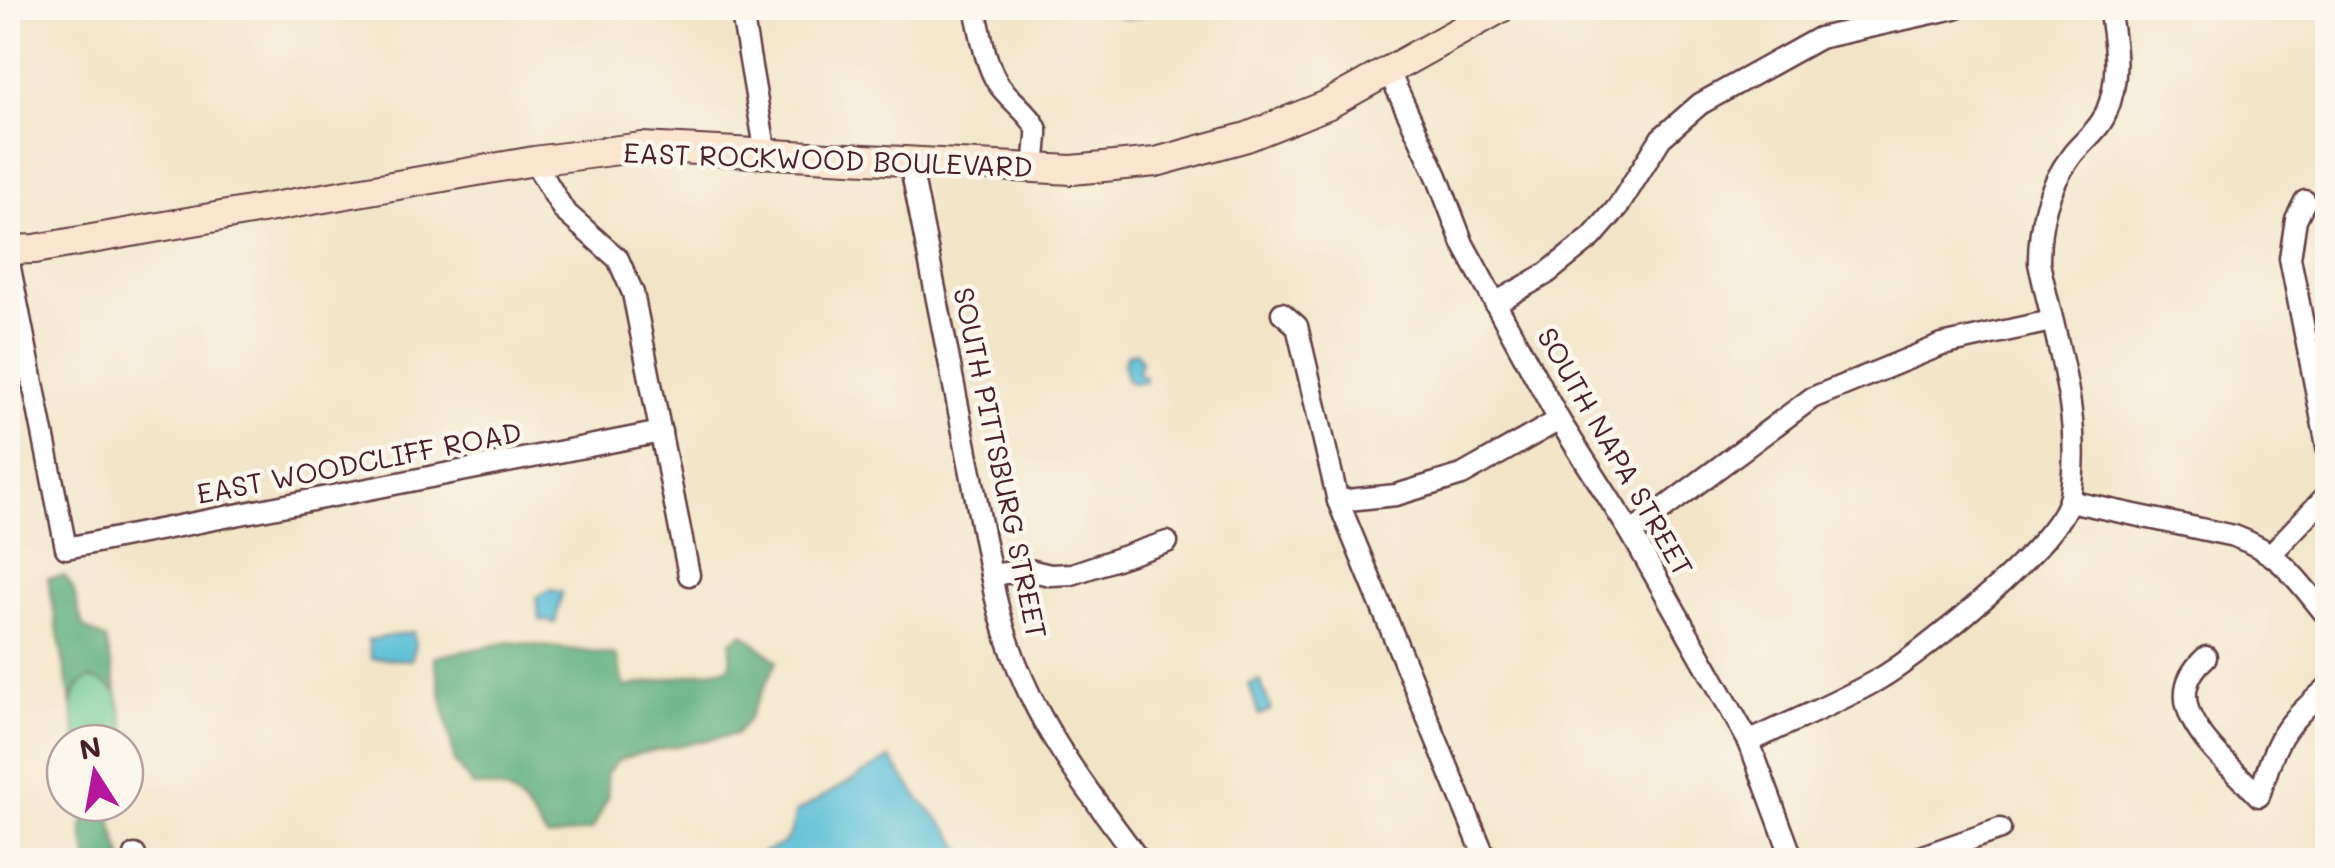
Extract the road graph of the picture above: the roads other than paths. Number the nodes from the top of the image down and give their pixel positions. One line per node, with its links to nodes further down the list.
1 (741, 8): 7 (street)
2 (975, 8): 8 (street)
3 (1501, 8): 6 (street, EAST ROCKWOOD BOULEVARD)
4 (1955, 8): 14 (street)
5 (2109, 8): 16 (street)
6 (1389, 72): 8 (street, EAST ROCKWOOD BOULEVARD); 14 (street, SOUTH NAPA STREET)
7 (766, 154): 9 (street, EAST ROCKWOOD BOULEVARD); 10 (street, EAST ROCKWOOD BOULEVARD)
8 (1034, 157): 10 (street, EAST ROCKWOOD BOULEVARD)
9 (534, 160): 12 (street, EAST ROCKWOOD BOULEVARD); 18 (street)
10 (910, 162): 27 (street, SOUTH PITTSBURG STREET)
11 (2305, 202): 19 (street)
12 (8, 250)
13 (8, 258): 18 (street, EAST WOODCLIFF ROAD)
14 (1497, 302): 17 (street, SOUTH NAPA STREET)
15 (1282, 313): 21 (street)
16 (2051, 321): 22 (street); 23 (street)
17 (1560, 420): 21 (street); 23 (street, SOUTH NAPA STREET)
18 (662, 432): 26 (street)
19 (2328, 451)
20 (2328, 494): 25 (street)
21 (1338, 500): 34 (street)
22 (2069, 501): 25 (street); 31 (street)
23 (1631, 533): 31 (street, SOUTH NAPA STREET)
24 (1167, 542): 27 (street)
25 (2272, 553): 28 (street)
26 (688, 574)
27 (991, 576): 33 (street, SOUTH PITTSBURG STREET)
28 (2328, 617)
29 (2206, 658): 30 (street)
30 (2328, 687)
31 (1749, 742): 35 (street, SOUTH NAPA STREET)
32 (2000, 829): 36 (street)
33 (1139, 860)
34 (1486, 860)
35 (1793, 860)
36 (1911, 860)

